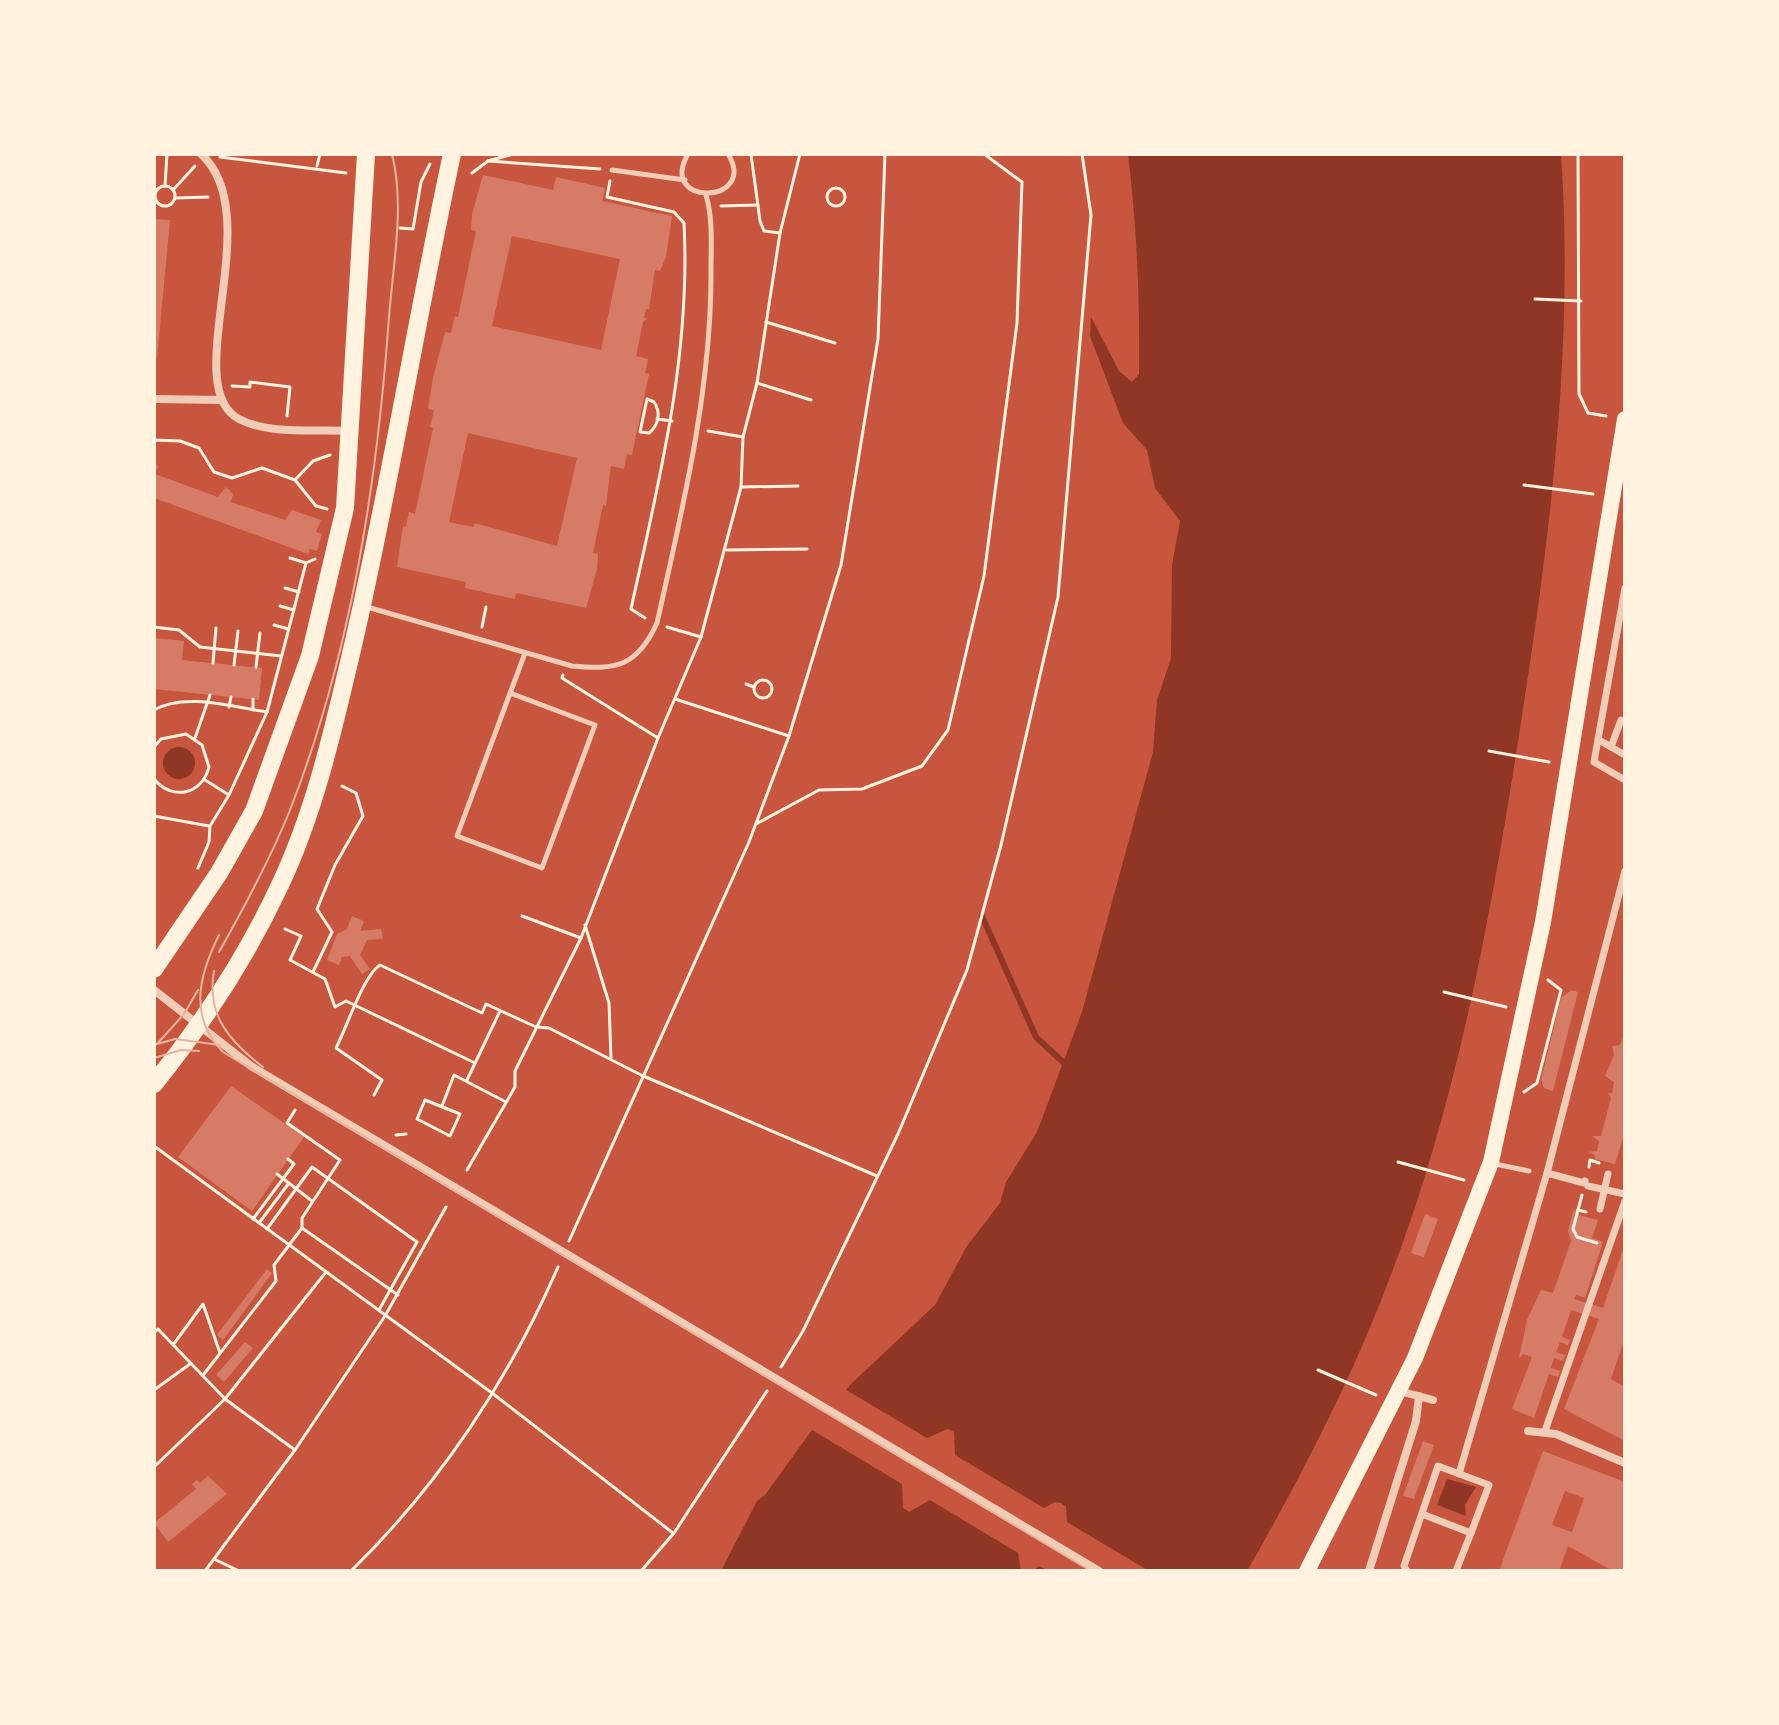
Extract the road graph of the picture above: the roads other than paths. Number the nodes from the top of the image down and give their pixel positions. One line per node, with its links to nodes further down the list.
1 (366, 154): 12 (main road)
2 (452, 154): 14 (main road)
3 (688, 154): 7 (lane)
4 (728, 154): 8 (lane)
5 (202, 155): 10 (street)
6 (612, 170): 7 (lane)
7 (685, 180): 8 (lane)
8 (706, 195): 15 (lane)
9 (154, 399): 10 (street)
10 (222, 400): 12 (street)
11 (1625, 419): 27 (main road)
12 (352, 431): 23 (main road)
13 (1625, 588): 18 (street)
14 (362, 606): 15 (lane); 25 (main road)
15 (525, 653): 16 (lane)
16 (510, 693): 16 (lane)
17 (1621, 720): 19 (street)
18 (1599, 740): 19 (street); 21 (street)
19 (1611, 747): 20 (street)
20 (1624, 751)
21 (1625, 780)
22 (1625, 871): 29 (street)
23 (154, 969)
24 (154, 990): 25 (street)
25 (198, 1027): 26 (main road); 44 (street)
26 (154, 1084)
27 (1491, 1162): 28 (lane); 35 (main road)
28 (1529, 1171)
29 (1547, 1173): 31 (street); 41 (street)
30 (1608, 1174): 31 (street)
31 (1605, 1190): 32 (street); 34 (street)
32 (1625, 1194)
33 (1625, 1201): 39 (street)
34 (1600, 1209)
35 (1399, 1391): 36 (street); 45 (main road)
36 (1419, 1396): 37 (street); 46 (street)
37 (1433, 1400)
38 (1528, 1431): 39 (street)
39 (1545, 1431): 40 (street)
40 (1625, 1463)
41 (1459, 1474): 42 (street); 43 (street)
42 (1422, 1514): 43 (street); 47 (street)
43 (1471, 1533): 48 (street)
44 (1099, 1571)
45 (1307, 1571)
46 (1369, 1571)
47 (1407, 1571)
48 (1456, 1571)

